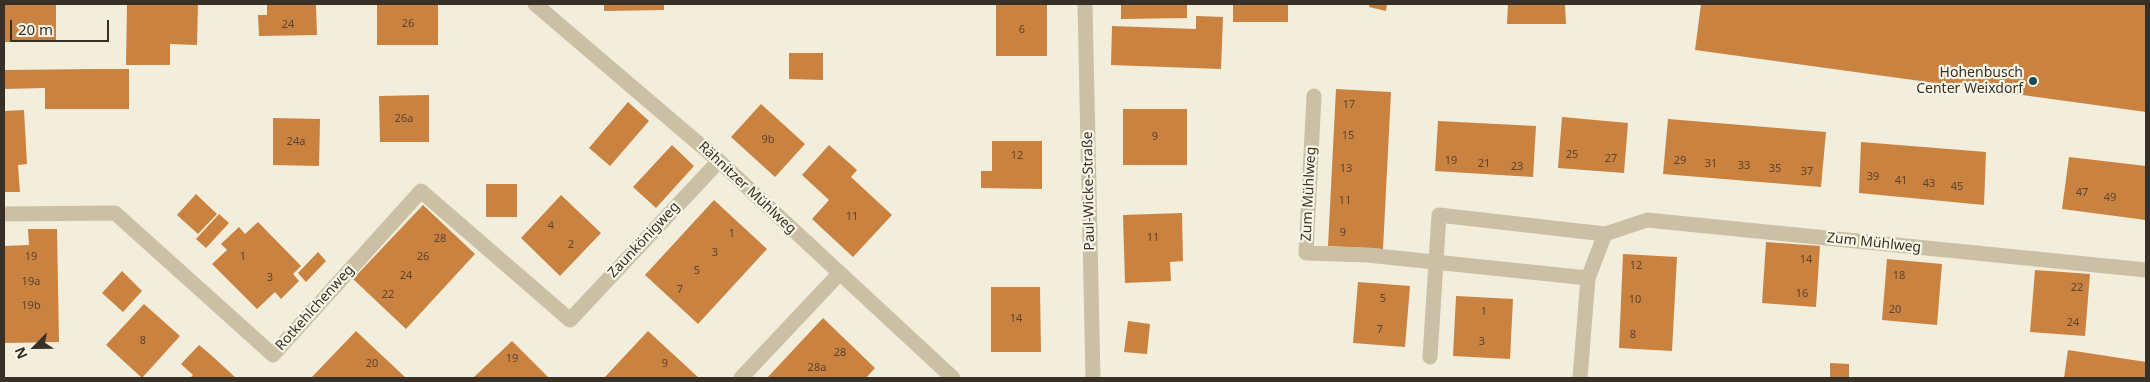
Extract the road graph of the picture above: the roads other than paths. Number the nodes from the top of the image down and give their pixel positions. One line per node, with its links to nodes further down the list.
1 (535, 4): 4 (street, Rähnitzer Mühlweg)
2 (1085, 4): 15 (street, Paul-Wicke-Straße)
3 (1314, 96): 7 (street, Zum Mühlweg)
4 (719, 161): 9 (street, Rähnitzer Mühlweg); 11 (street, Zaunkönigweg)
5 (4, 214): 11 (street, Rotkehlchenweg)
6 (1605, 234): 7 (street, Zum Mühlweg); 8 (street, Zum Mühlweg); 10 (street)
7 (1435, 262): 10 (street, Zum Mühlweg); 12 (street, Zum Mühlweg)
8 (2146, 270)
9 (839, 274): 13 (street); 14 (street, Rähnitzer Mühlweg)
10 (1588, 278): 16 (street)
11 (570, 320)
12 (1430, 357)
13 (741, 378)
14 (953, 378)
15 (1093, 378)
16 (1580, 378)

